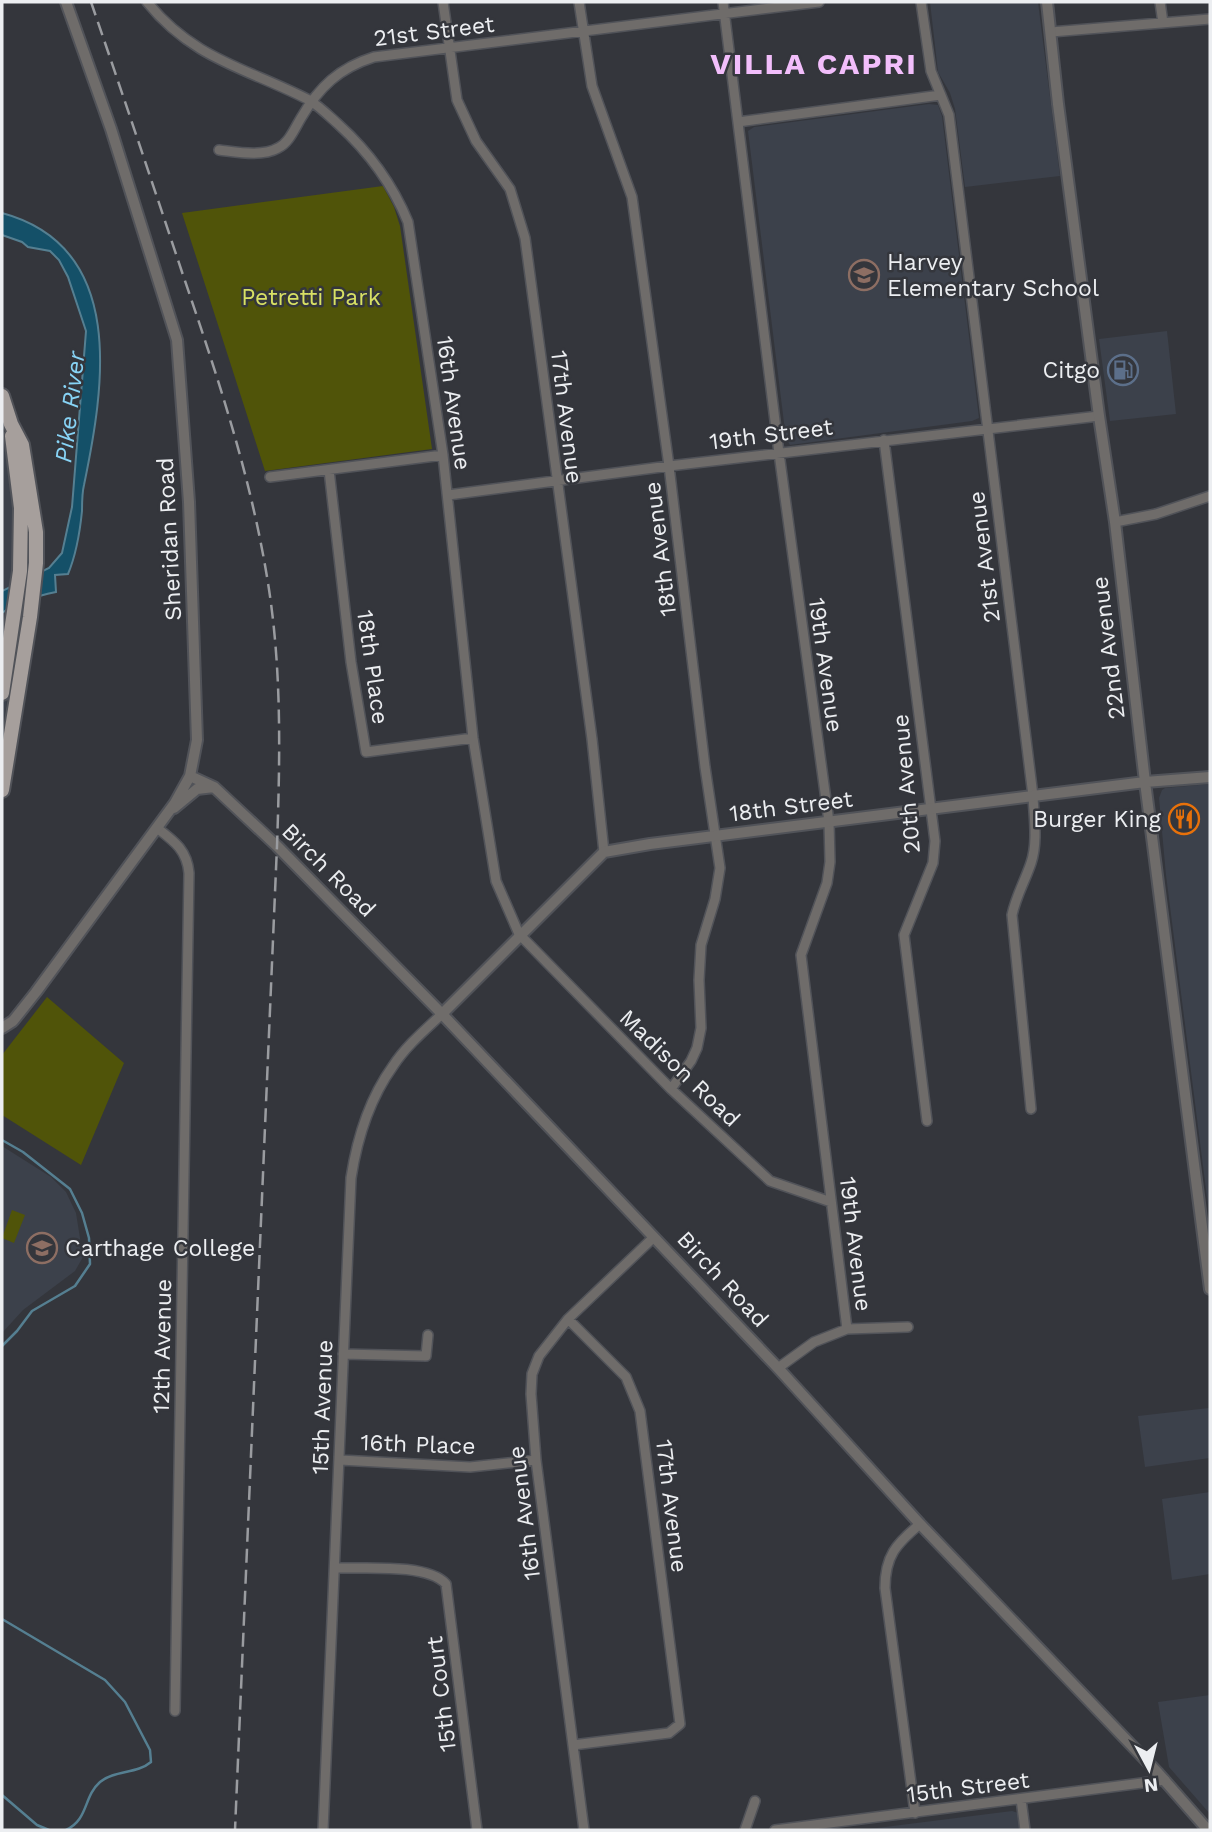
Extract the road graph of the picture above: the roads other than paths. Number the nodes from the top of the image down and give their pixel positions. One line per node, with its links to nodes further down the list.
1 (66, 2): 36 (street, Sheridan Road)
2 (147, 2): 17 (street, 16th Avenue)
3 (443, 2): 15 (street, 17th Avenue)
4 (579, 2): 13 (street, 18th Avenue)
5 (723, 2): 10 (street, 19th Avenue)
6 (819, 2): 10 (street, 21st Street)
7 (921, 2): 16 (street, 21st Avenue)
8 (1047, 2): 14 (street, 22nd Avenue)
9 (1160, 2): 12 (street)
10 (725, 14): 13 (street, 21st Street); 18 (street, 19th Avenue)
11 (1210, 19): 12 (street)
12 (1163, 23): 14 (street)
13 (582, 32): 15 (street, 21st Street); 27 (street, 18th Avenue)
14 (1051, 32): 21 (street, 22nd Avenue)
15 (449, 49): 17 (street, 21st Street); 30 (street, 17th Avenue)
16 (941, 95): 18 (street); 23 (street, 21st Avenue)
17 (311, 101): 19 (street, 21st Street); 26 (street, 16th Avenue)
18 (738, 122): 25 (street, 19th Avenue)
19 (219, 150)
20 (2, 396): 22 (main road)
21 (1099, 416): 23 (street, 19th Street); 33 (street, 22nd Avenue)
22 (11, 424): 34 (main road); 40 (main road)
23 (989, 428): 24 (street, 19th Street); 41 (street, 21st Avenue)
24 (884, 440): 25 (street, 19th Street); 42 (street, 20th Avenue)
25 (779, 453): 27 (street, 19th Street); 44 (street, 19th Avenue)
26 (443, 455): 28 (street); 31 (street, 16th Avenue)
27 (669, 466): 30 (street, 19th Street); 46 (street, 18th Avenue)
28 (329, 470): 29 (street); 35 (street, 18th Place)
29 (270, 477)
30 (556, 480): 31 (street, 19th Street); 47 (street, 17th Avenue)
31 (448, 495): 35 (street, 16th Avenue)
32 (1210, 495): 33 (street)
33 (1115, 522): 38 (street, 22nd Avenue)
34 (2, 693)
35 (473, 738): 48 (street, 16th Avenue)
36 (190, 776): 39 (street, Birch Road); 43 (street, Sheridan Road)
37 (1210, 776): 38 (street, 18th Street)
38 (1145, 782): 41 (street, 18th Street); 56 (street, 22nd Avenue)
39 (214, 787): 43 (street); 49 (street, Birch Road)
40 (2, 790)
41 (1033, 796): 42 (street, 18th Street); 52 (street, 21st Avenue)
42 (933, 809): 44 (street, 18th Street); 53 (street, 20th Avenue)
43 (169, 811): 45 (street, Sheridan Road)
44 (829, 822): 46 (street, 18th Street); 54 (street, 19th Avenue)
45 (157, 828): 50 (street, Sheridan Road); 67 (street, 12th Avenue)
46 (715, 836): 47 (street, 18th Street); 51 (street, 18th Avenue)
47 (604, 852): 48 (street)
48 (519, 934): 49 (street); 51 (street, Madison Road)
49 (442, 1014): 55 (street, Birch Road); 61 (street, 15th Avenue)
50 (2, 1028)
51 (671, 1089): 54 (street, Madison Road)
52 (1031, 1109)
53 (927, 1121)
54 (831, 1202): 59 (street, 19th Avenue)
55 (654, 1237): 57 (street, 16th Avenue); 62 (street, Birch Road)
56 (1210, 1289)
57 (568, 1319): 64 (street, 16th Avenue); 68 (street, 17th Avenue)
58 (908, 1327): 59 (street)
59 (847, 1329): 62 (street)
60 (428, 1335): 61 (street)
61 (344, 1354): 63 (street, 15th Avenue)
62 (778, 1368): 65 (street, Birch Road)
63 (340, 1460): 64 (street, 16th Place); 66 (street, 15th Avenue)
64 (536, 1460): 68 (street, 16th Avenue)
65 (920, 1524): 69 (street, Birch Road); 72 (street)
66 (335, 1568): 74 (street, 15th Avenue); 75 (street, 15th Court)
67 (175, 1711)
68 (573, 1745): 76 (street, 16th Avenue)
69 (1165, 1780): 70 (street, 15th Street); 80 (street, Birch Road)
70 (1021, 1799): 72 (street, 15th Street); 79 (street)
71 (755, 1801): 77 (street)
72 (915, 1813): 73 (street, 15th Street)
73 (833, 1827): 78 (street, 15th Street)
74 (323, 1830)
75 (477, 1830)
76 (584, 1830)
77 (745, 1830)
78 (775, 1830)
79 (1025, 1830)
80 (1208, 1830)

